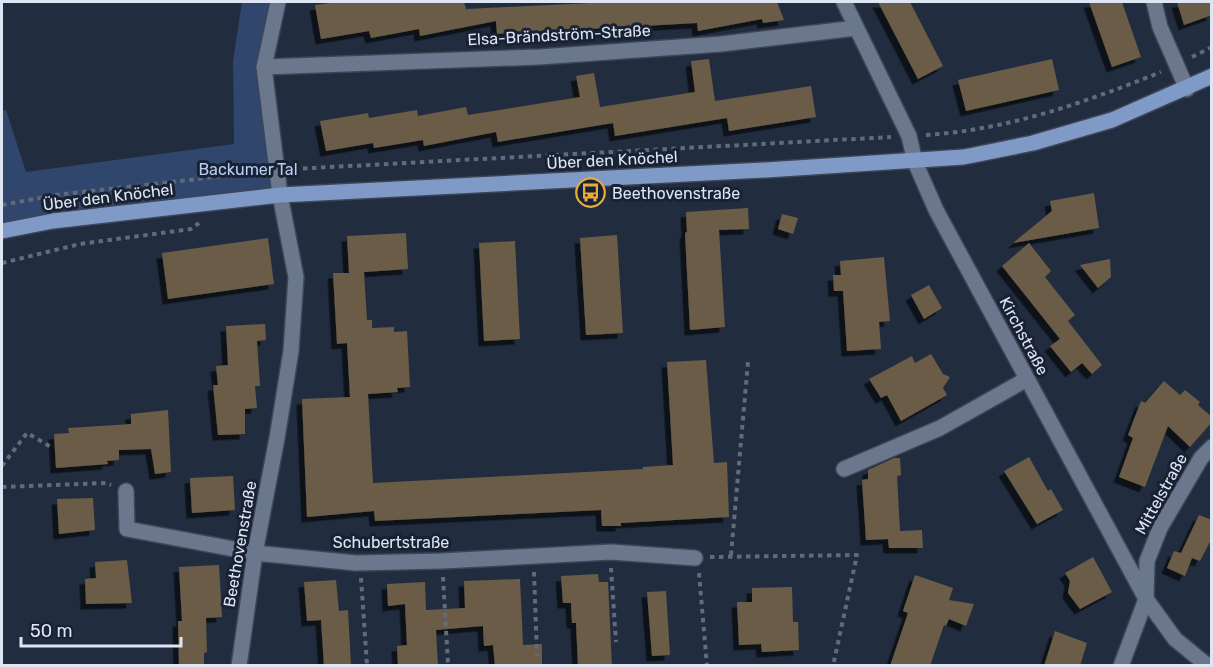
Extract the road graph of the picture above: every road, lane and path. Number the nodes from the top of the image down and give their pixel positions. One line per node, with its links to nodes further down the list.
1 (278, 2): 7 (street, Beethovenstraße)
2 (844, 2): 4 (street, Kirchstraße)
3 (1154, 2): 6 (street)
4 (856, 28): 7 (street, Elsa-Brändström-Straße); 10 (street, Kirchstraße)
5 (1212, 47): 6 (path)
6 (1177, 65): 9 (street); 10 (path)
7 (264, 67): 12 (street, Beethovenstraße)
8 (1212, 76): 9 (main road, Über den Knöchel)
9 (1187, 89): 11 (main road, Über den Knöchel)
10 (909, 136): 11 (street, Kirchstraße); 12 (path)
11 (915, 162): 13 (main road, Über den Knöchel); 19 (street, Kirchstraße)
12 (277, 170): 13 (street, Beethovenstraße); 14 (path)
13 (280, 195): 16 (main road, Über den Knöchel); 28 (street, Beethovenstraße)
14 (2, 205)
15 (191, 229): 17 (path)
16 (2, 231)
17 (2, 263)
18 (748, 362): 40 (path)
19 (1027, 380): 23 (street); 33 (street, Kirchstraße)
20 (51, 447): 22 (path)
21 (1212, 447): 33 (street, Mittelstraße)
22 (2, 466)
23 (844, 469)
24 (106, 483): 25 (path)
25 (2, 487)
26 (126, 491): 28 (street, Schubertstraße)
27 (610, 552): 29 (street, Schubertstraße); 30 (street, Schubertstraße); 34 (path)
28 (255, 553): 32 (street, Schubertstraße); 38 (street, Beethovenstraße)
29 (533, 556): 31 (street, Schubertstraße); 35 (path)
30 (695, 558): 39 (path)
31 (442, 561): 32 (street, Schubertstraße); 36 (path)
32 (360, 562): 37 (path)
33 (1146, 599): 41 (street, Mittelstraße); 42 (street, Kirchstraße)
34 (616, 642)
35 (537, 656)
36 (448, 664)
37 (367, 665)
38 (239, 666)
39 (707, 666)
40 (833, 666)
41 (1121, 666)
42 (1209, 666)

